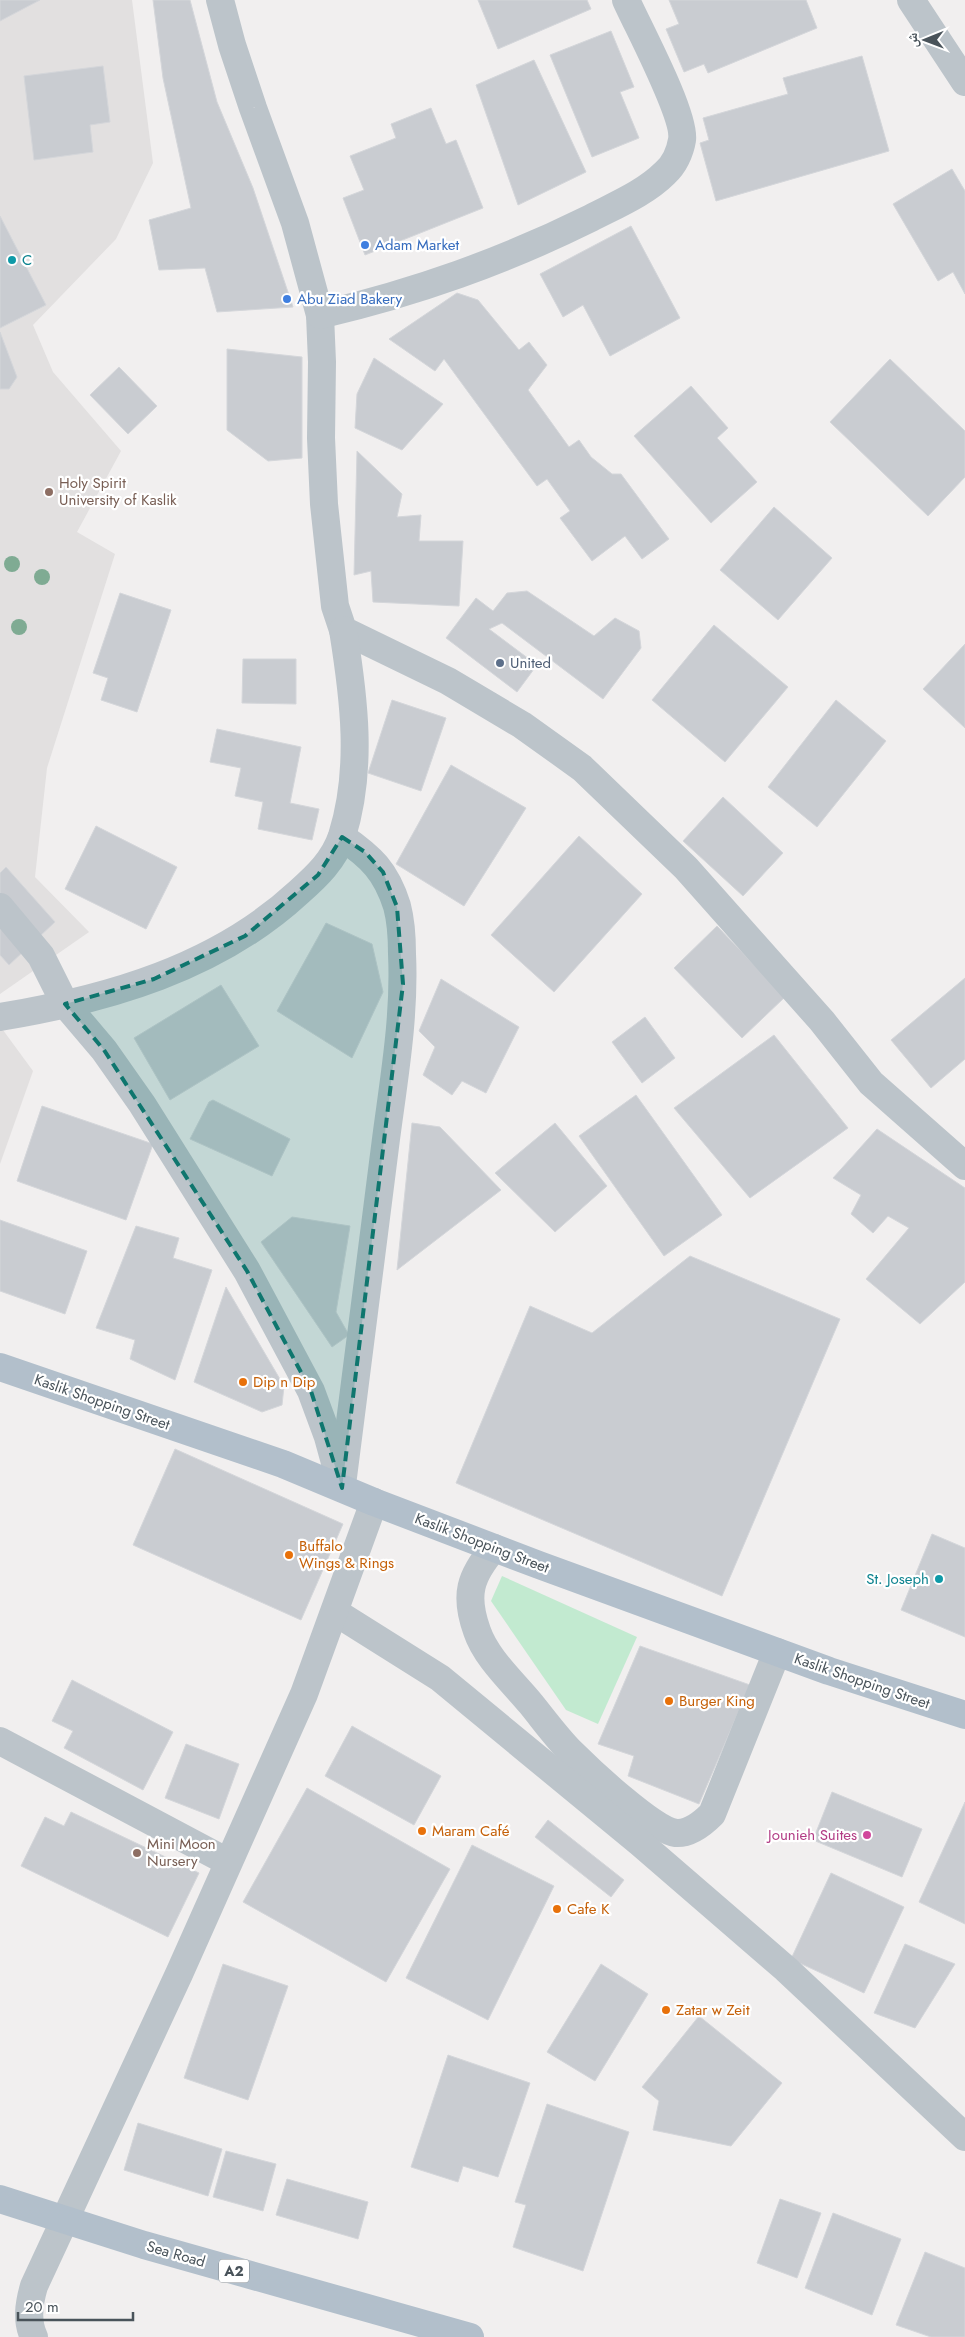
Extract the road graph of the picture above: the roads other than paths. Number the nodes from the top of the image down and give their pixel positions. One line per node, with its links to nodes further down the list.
1 (220, 0): 5 (street)
2 (626, 0): 5 (street)
3 (911, 0): 4 (street)
4 (965, 82)
5 (320, 315): 6 (street)
6 (343, 630): 7 (street); 11 (street)
7 (342, 837): 9 (street); 13 (street)
8 (0, 907): 9 (street)
9 (65, 1004): 10 (street); 13 (street)
10 (0, 1017)
11 (965, 1166)
12 (0, 1367): 13 (main road, Kaslik Shopping Street)
13 (342, 1488): 14 (main road, Kaslik Shopping Street)
14 (374, 1502): 15 (main road, Kaslik Shopping Street); 16 (street)
15 (494, 1548): 17 (main road, Kaslik Shopping Street); 17 (street)
16 (335, 1612): 20 (street); 21 (street)
17 (778, 1652): 18 (main road, Kaslik Shopping Street)
18 (965, 1715)
19 (0, 1741): 20 (street)
20 (228, 1862): 23 (street)
21 (965, 2137)
22 (0, 2199): 23 (main road, Sea Road / A2)
23 (66, 2220): 24 (street); 25 (main road, Sea Road / A2)
24 (34, 2337)
25 (470, 2337)

